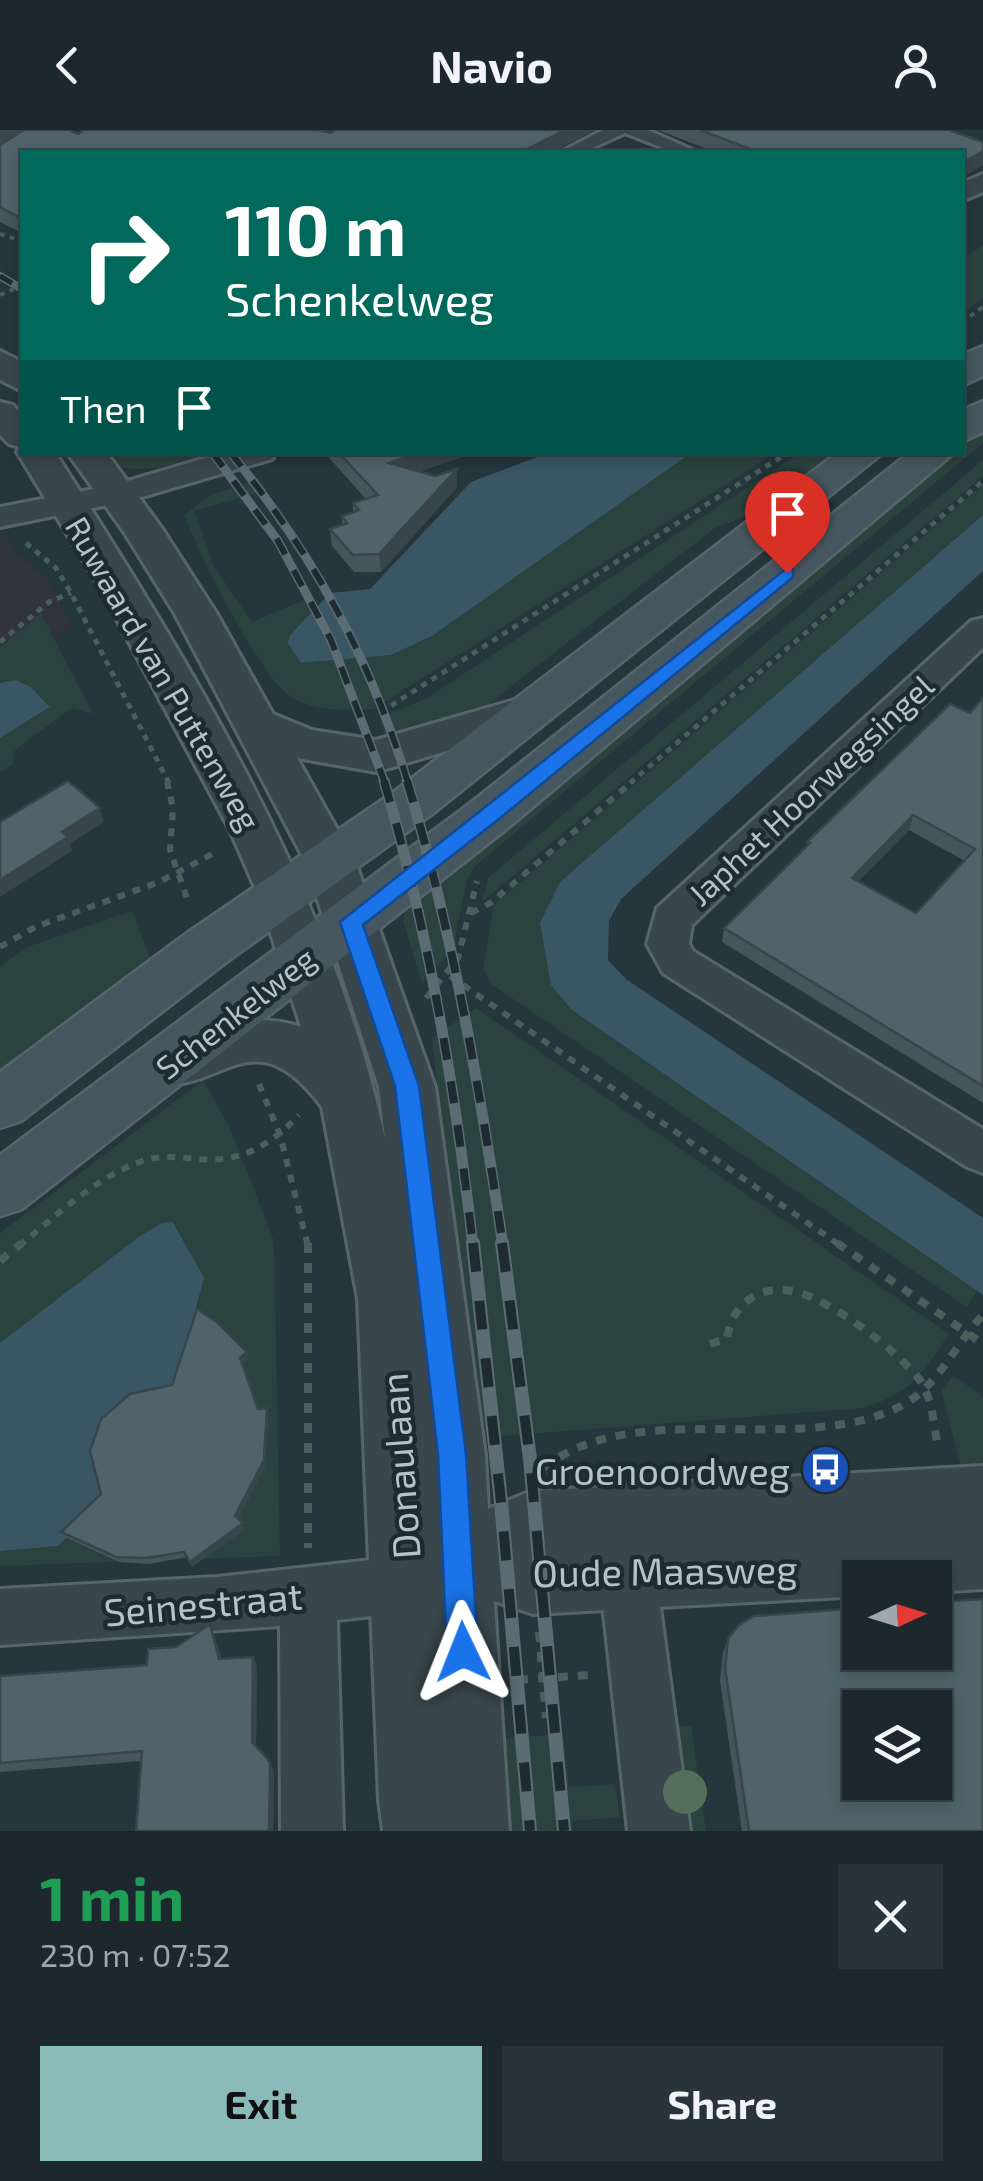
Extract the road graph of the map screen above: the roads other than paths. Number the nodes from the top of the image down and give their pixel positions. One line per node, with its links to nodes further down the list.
1 (16, 130): 4 (street)
2 (618, 130): 5 (street)
3 (632, 130): 6 (street)
4 (0, 140)
5 (574, 150)
6 (683, 150)
7 (0, 362): 8 (street)
8 (20, 378)
9 (0, 413): 10 (street)
10 (20, 434)
11 (38, 455): 17 (street, Ruwaard van Puttenweg)
12 (88, 455): 16 (street, Ruwaard van Puttenweg)
13 (250, 455): 16 (street)
14 (860, 455): 20 (main road, Schenkelweg)
15 (931, 455): 25 (main road, Schenkelweg)
16 (117, 494): 17 (street); 21 (street, Ruwaard van Puttenweg)
17 (71, 509): 18 (street); 24 (street, Ruwaard van Puttenweg)
18 (6, 530)
19 (983, 629): 30 (street, Japhet Hoorwegsingel)
20 (526, 712): 22 (street, Schenkelweg); 23 (main road, Schenkelweg)
21 (254, 724): 22 (street, Ruwaard van Puttenweg); 23 (street, Ruwaard van Puttenweg)
22 (361, 735)
23 (330, 861): 24 (main road, Schenkelweg); 25 (street, Ruwaard van Puttenweg)
24 (284, 897): 26 (street, Ruwaard van Puttenweg); 28 (main road, Schenkelweg)
25 (351, 922): 26 (main road, Schenkelweg); 36 (street, Donaulaan)
26 (302, 960): 27 (main road, Schenkelweg); 29 (street, Donaulaan)
27 (168, 1064): 29 (street, Donaulaan); 31 (main road, Schenkelweg)
28 (0, 1104)
29 (350, 1104): 32 (street, Donaulaan)
30 (983, 1153)
31 (0, 1190)
32 (402, 1498): 36 (street, Oude Maasweg)
33 (983, 1499): 34 (street, Oude Maasweg)
34 (630, 1549): 35 (street, Oude Maasweg); 36 (street, Oude Maasweg); 42 (street)
35 (983, 1556)
36 (433, 1570): 37 (street, Seinestraat); 40 (street, Donaulaan); 41 (street, Donaulaan)
37 (308, 1595): 38 (street, Seinestraat); 39 (street)
38 (0, 1617)
39 (312, 1831)
40 (422, 1831)
41 (471, 1831)
42 (659, 1831)

